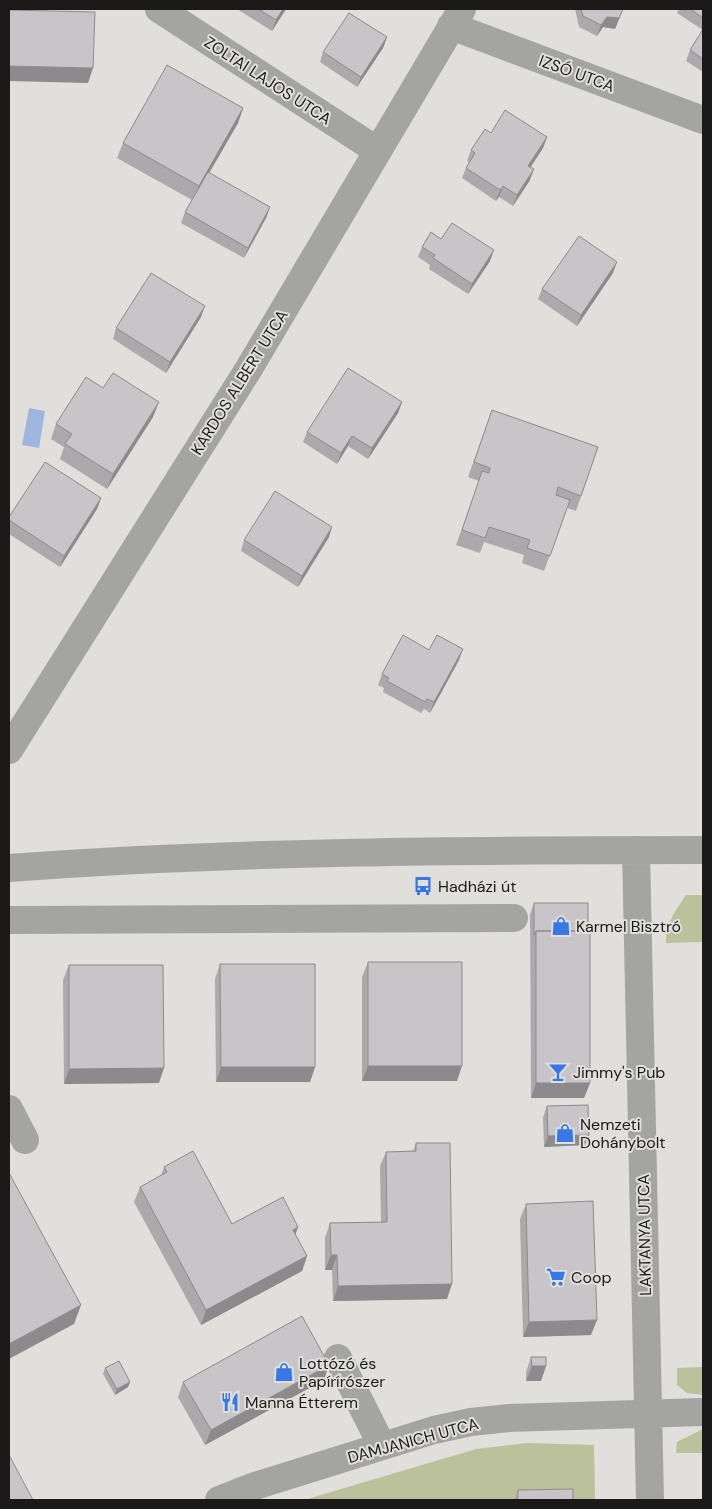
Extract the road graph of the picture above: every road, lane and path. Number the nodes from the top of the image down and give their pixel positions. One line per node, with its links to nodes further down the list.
1 (158, 9): 4 (street, ZOLTAI LAJOS UTCA)
2 (456, 18): 3 (street, IZSÓ UTCA); 4 (street, KARDOS ALBERT UTCA)
3 (703, 120)
4 (378, 151): 5 (street, KARDOS ALBERT UTCA)
5 (9, 750)
6 (636, 850): 7 (street); 8 (street); 15 (street, LAKTANYA UTCA)
7 (703, 850)
8 (9, 868)
9 (514, 918): 10 (street)
10 (9, 920)
11 (9, 1110): 12 (street)
12 (25, 1140)
13 (338, 1358): 16 (street)
14 (703, 1412): 15 (street, DAMJANICH UTCA)
15 (648, 1414): 16 (street, DAMJANICH UTCA); 18 (street, LAKTANYA UTCA)
16 (382, 1446): 17 (street, DAMJANICH UTCA)
17 (219, 1500)
18 (650, 1500)

